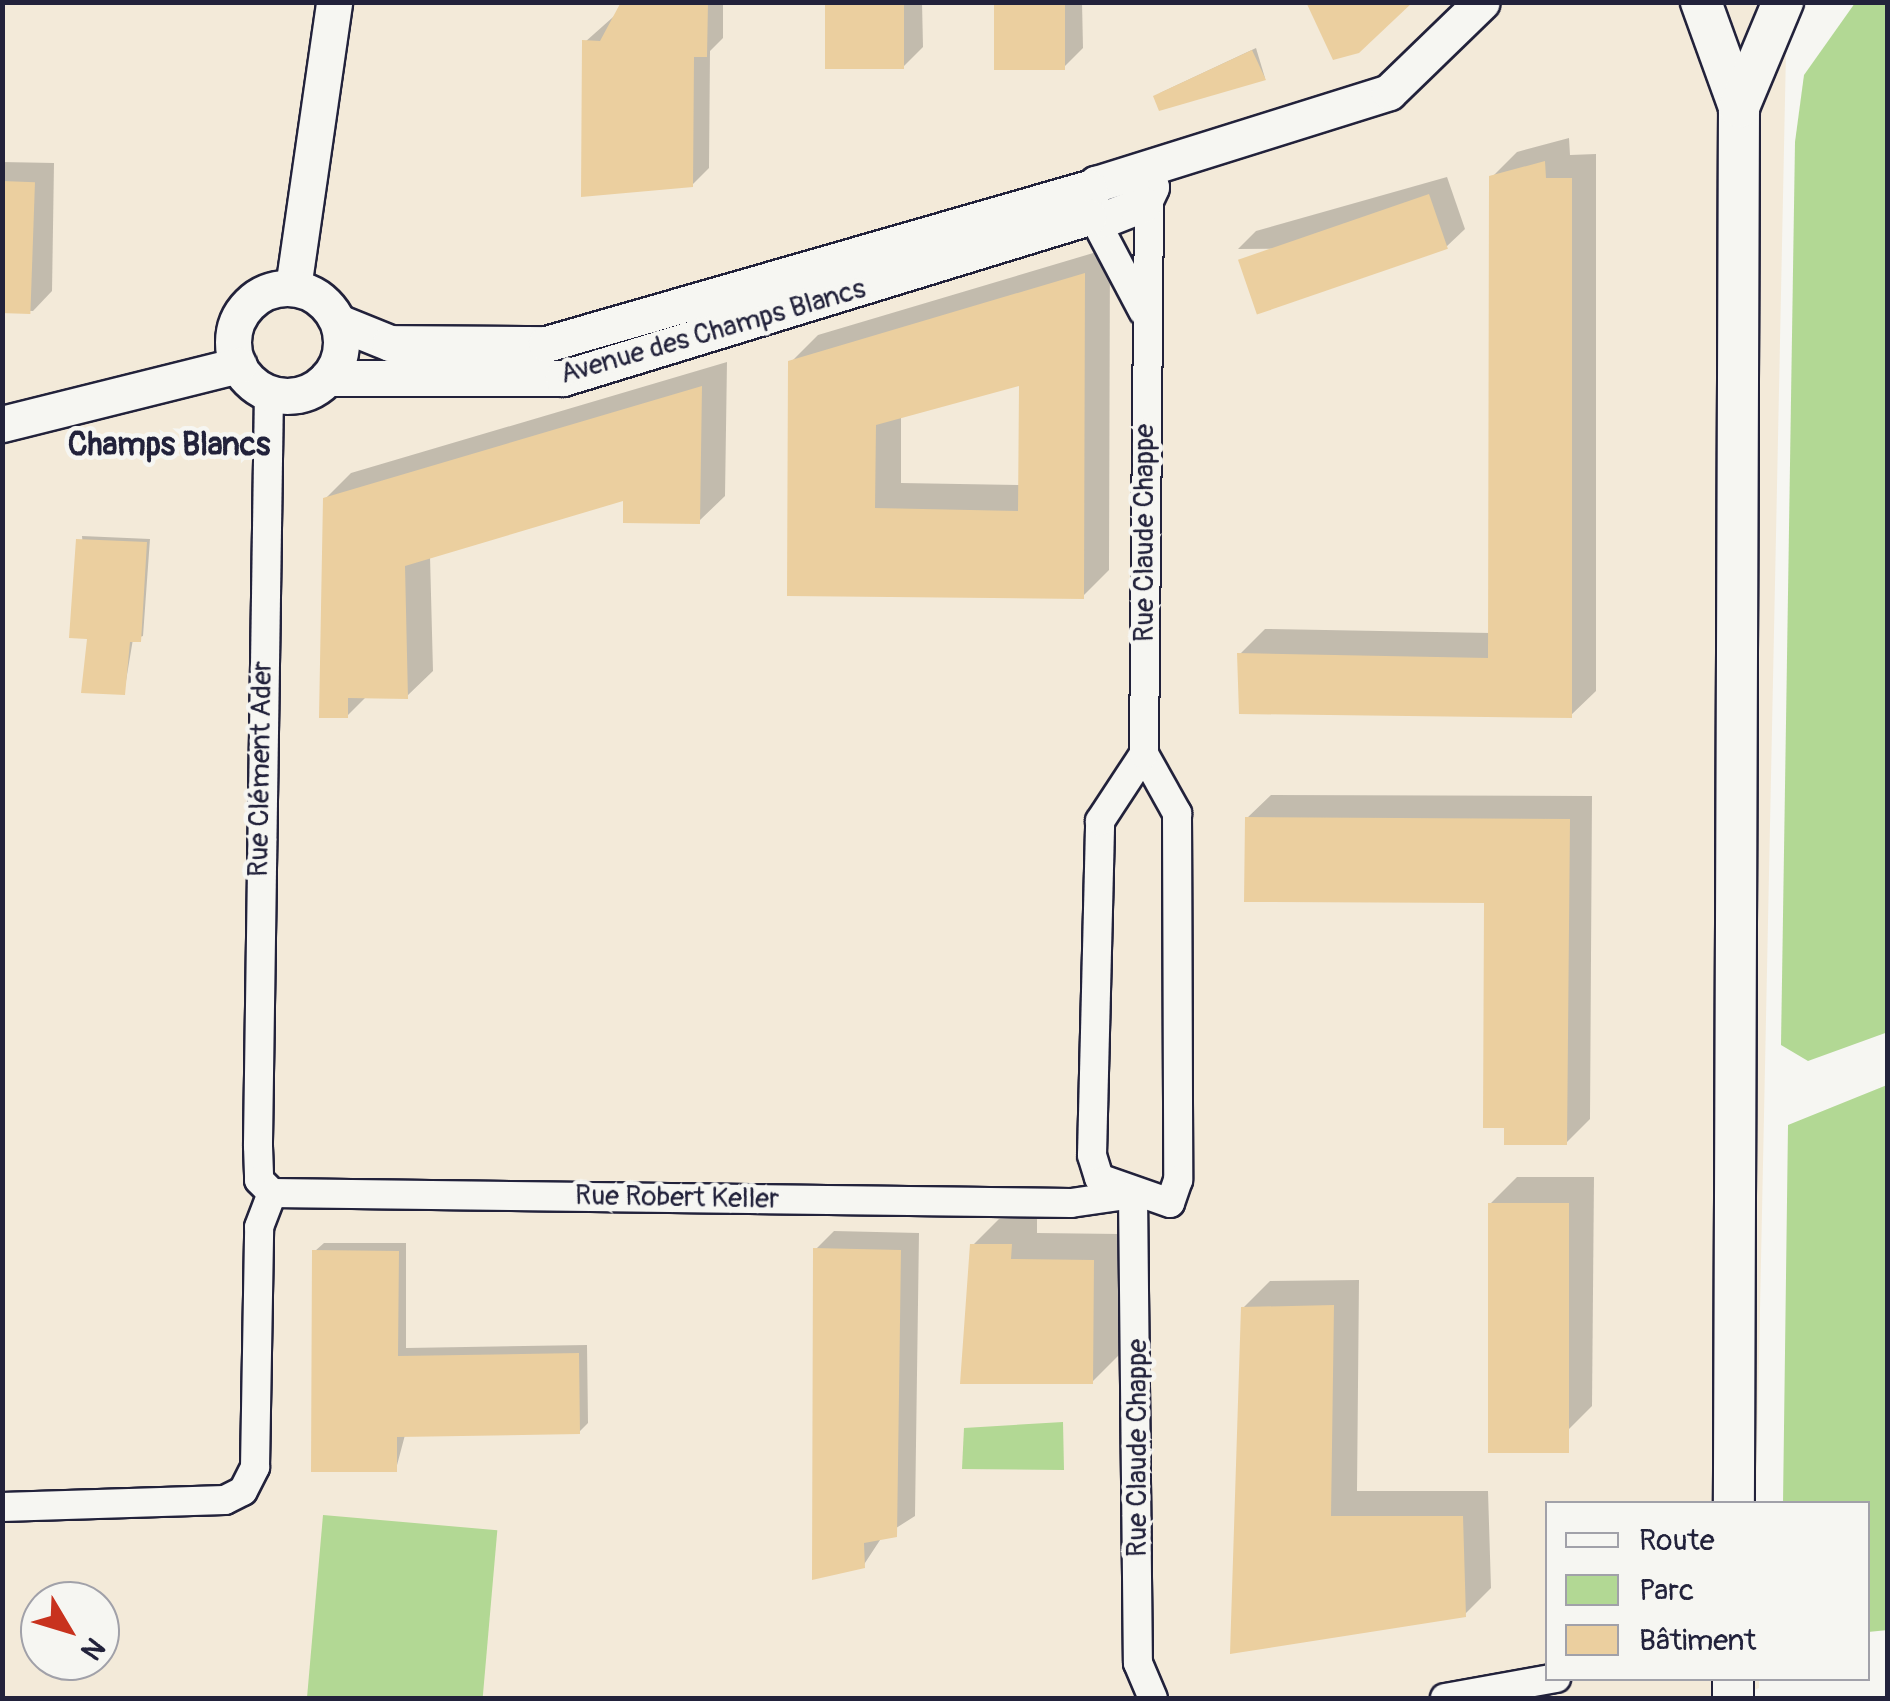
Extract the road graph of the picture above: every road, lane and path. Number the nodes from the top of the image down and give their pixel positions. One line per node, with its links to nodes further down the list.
1 (334, 2): 8 (street)
2 (1482, 2): 6 (street)
3 (1701, 2): 5 (main road)
4 (1783, 2): 5 (main road)
5 (1739, 107): 18 (main road)
6 (1145, 187): 7 (street); 9 (street, Rue Claude Chappe)
7 (1091, 208): 9 (street, Rue Claude Chappe); 10 (street, Avenue des Champs Blancs); 12 (street, Avenue des Champs Blancs)
8 (293, 288): 10 (street); 11 (street)
9 (1143, 312): 15 (street, Rue Claude Chappe)
10 (338, 322): 12 (street)
11 (239, 366): 13 (street); 14 (street)
12 (327, 378): 13 (street)
13 (269, 392): 16 (street, Rue Clément Ader)
14 (2, 424)
15 (1144, 754): 17 (street, Rue Claude Chappe); 17 (street, Rue Claude Chappe)
16 (272, 1193): 17 (street, Rue Robert Keller); 19 (street)
17 (1133, 1194): 21 (street, Rue Claude Chappe)
18 (1734, 1501)
19 (2, 1508)
20 (1545, 1680): 22 (street)
21 (1153, 1698)
22 (1445, 1698)

